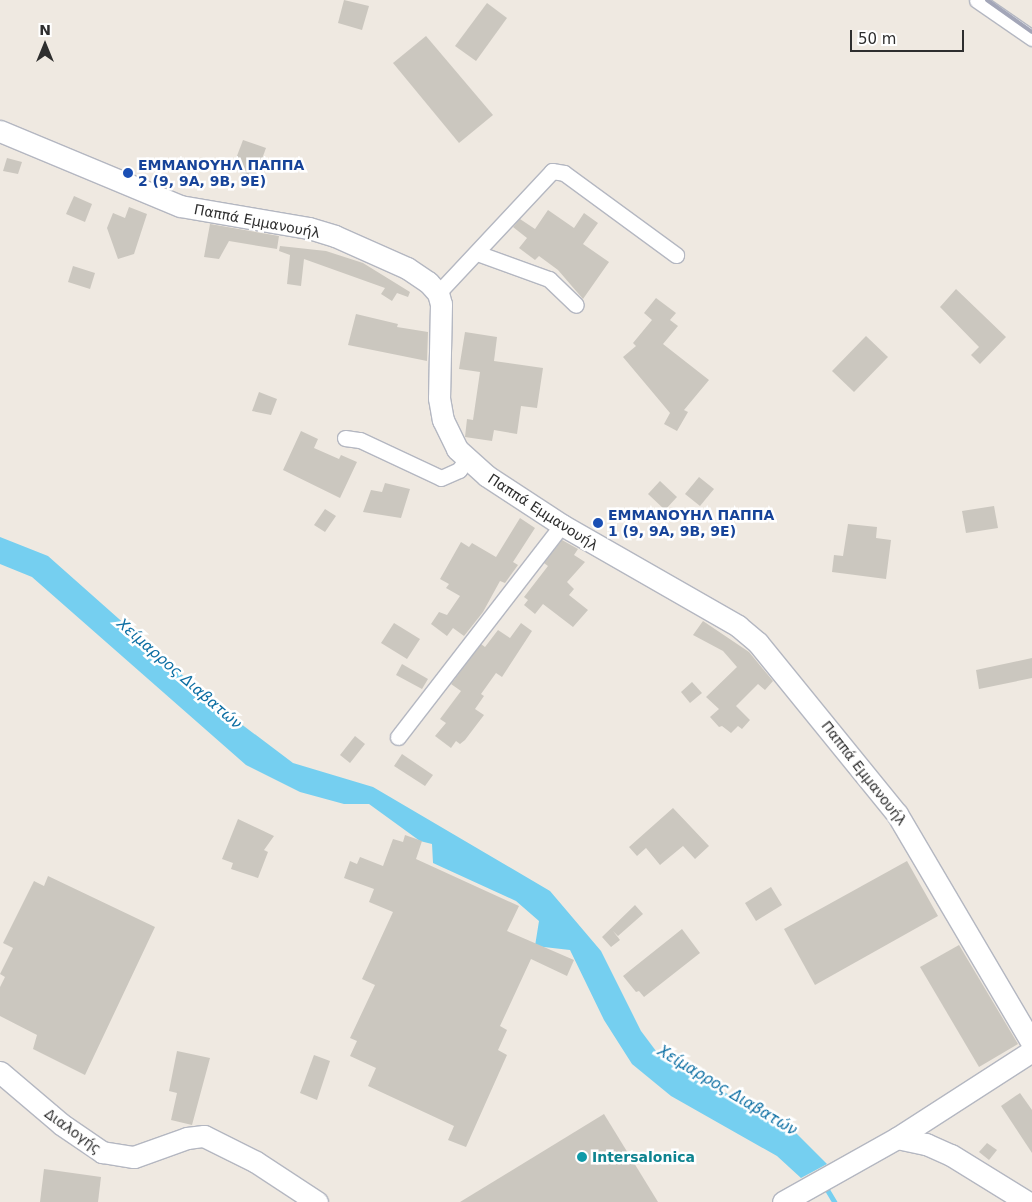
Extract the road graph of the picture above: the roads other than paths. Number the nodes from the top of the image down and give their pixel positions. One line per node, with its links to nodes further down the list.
1 (977, 0): 2 (street)
2 (1032, 38)
3 (0, 131): 6 (street, Παππά Εμμανουήλ)
4 (476, 253): 5 (street); 6 (street); 7 (street)
5 (676, 255)
6 (438, 293): 9 (street, Παππά Εμμανουήλ)
7 (576, 305)
8 (345, 438): 9 (street)
9 (467, 458): 10 (street, Παππά Εμμανουήλ)
10 (562, 525): 11 (street); 12 (street, Παππά Εμμανουήλ)
11 (398, 736)
12 (1032, 1044)
13 (1032, 1051): 15 (street)
14 (0, 1072): 17 (street, Διαλογής)
15 (897, 1138): 16 (street); 18 (street)
16 (796, 1197)
17 (317, 1202)
18 (1027, 1202)

